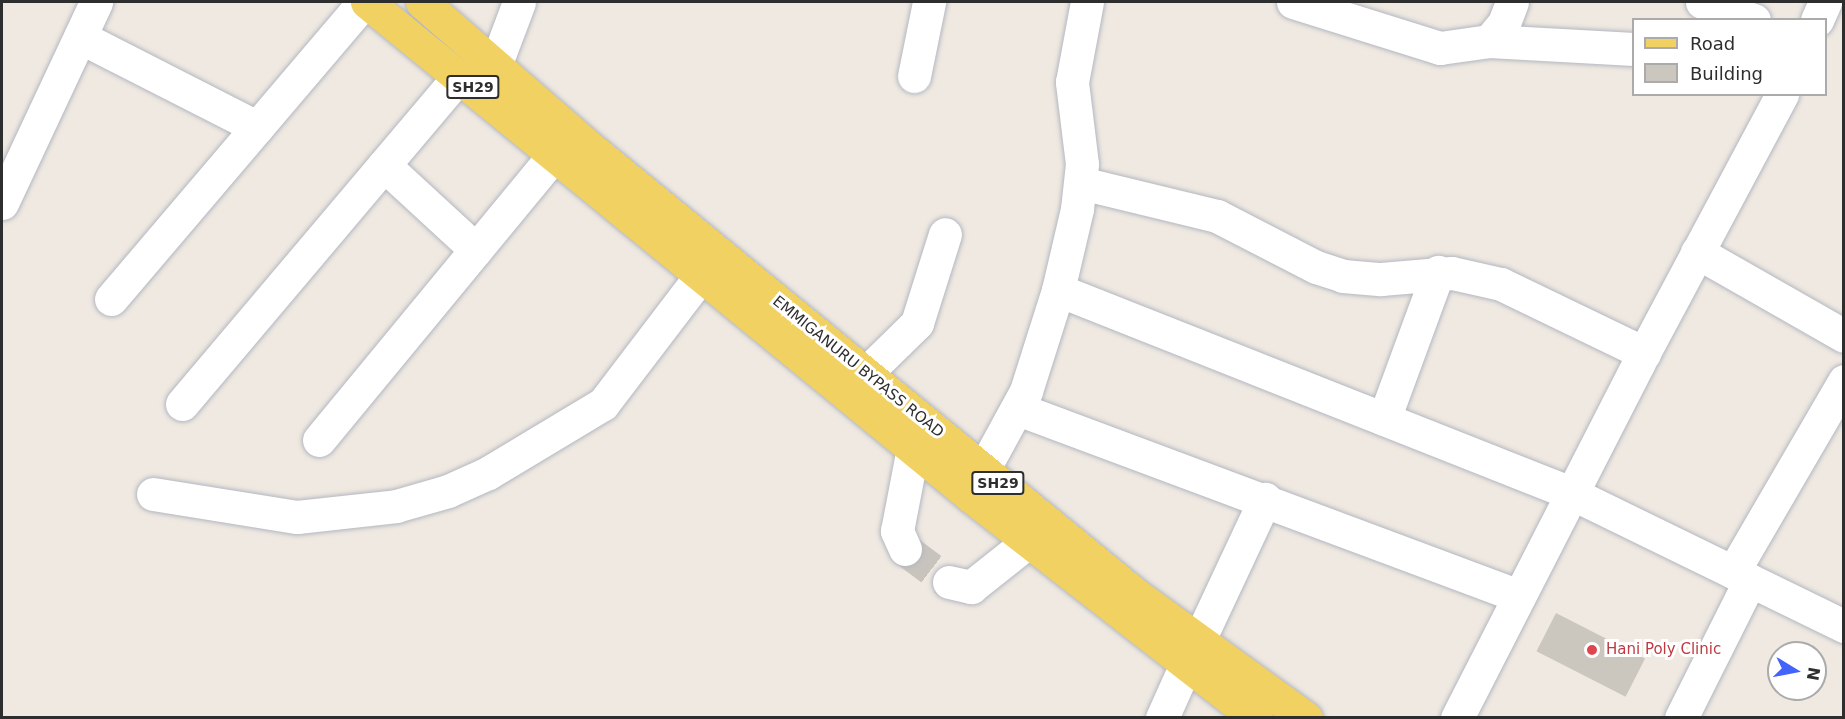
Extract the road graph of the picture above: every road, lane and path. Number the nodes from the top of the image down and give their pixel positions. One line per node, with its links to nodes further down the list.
1 (96, 2): 13 (street)
2 (366, 2): 17 (main road, SH29); 20 (street)
3 (422, 2): 16 (main road, SH29)
4 (519, 2): 16 (street)
5 (929, 2): 18 (street)
6 (1087, 2): 23 (street)
7 (1293, 2): 14 (street)
8 (1512, 2): 14 (street)
9 (1702, 2): 11 (street)
10 (1825, 2): 12 (street)
11 (1749, 18)
12 (1819, 18)
13 (80, 38): 20 (street); 24 (street)
14 (1489, 41): 15 (street)
15 (1632, 49)
16 (495, 66): 21 (main road, SH29)
17 (459, 76): 21 (main road, SH29); 22 (street)
18 (914, 76)
19 (1781, 96): 27 (street)
20 (257, 127): 31 (street)
21 (577, 159): 26 (street); 28 (main road, SH29)
22 (384, 165): 26 (street); 36 (street)
23 (1082, 173): 29 (street); 30 (street)
24 (2, 203)
25 (945, 234): 34 (street)
26 (477, 250): 39 (street)
27 (1697, 252): 32 (street); 33 (street)
28 (695, 257): 34 (main road, EMMIGANURU BYPASS ROAD / SH29); 40 (main road, SH29); 42 (street)
29 (1438, 272): 33 (street); 38 (street)
30 (1058, 290): 37 (street); 38 (street)
31 (111, 299)
32 (1844, 336)
33 (1644, 353): 43 (street)
34 (865, 374): 41 (main road, EMMIGANURU BYPASS ROAD / SH29)
35 (1844, 381): 47 (street)
36 (182, 404)
37 (1018, 409): 41 (street); 44 (street)
38 (1384, 419): 43 (street)
39 (319, 440)
40 (913, 448): 45 (main road, SH29); 46 (street)
41 (983, 470): 51 (main road, EMMIGANURU BYPASS ROAD / SH29)
42 (153, 494)
43 (1571, 494): 47 (street); 49 (street)
44 (1265, 499): 49 (street); 51 (street)
45 (1029, 541): 48 (street); 51 (main road, SH29)
46 (905, 549)
47 (1742, 576): 50 (street); 56 (street)
48 (949, 582)
49 (1519, 596): 52 (street)
50 (1844, 626)
51 (1193, 651): 53 (street); 54 (main road, SH29); 55 (main road, EMMIGANURU BYPASS ROAD / SH29)
52 (1466, 714)
53 (1162, 717)
54 (1256, 717)
55 (1306, 717)
56 (1681, 717)

